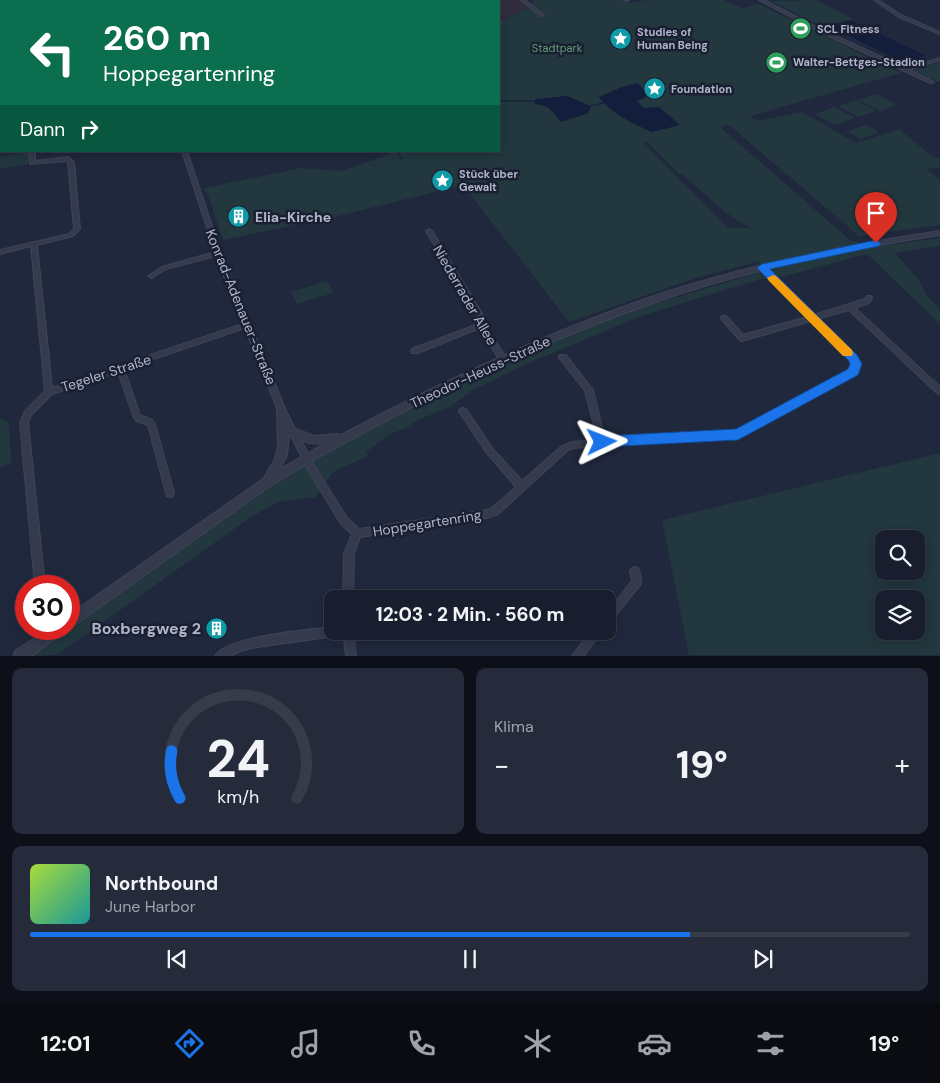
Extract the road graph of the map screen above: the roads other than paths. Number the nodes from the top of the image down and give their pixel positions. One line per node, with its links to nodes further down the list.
1 (523, 0): 4 (street)
2 (761, 0): 7 (street)
3 (876, 0): 5 (street)
4 (542, 15)
5 (940, 33)
6 (940, 59): 7 (street)
7 (905, 70): 8 (street)
8 (932, 82)
9 (32, 152): 13 (street)
10 (184, 152): 15 (street, Konrad-Adenauer-Straße)
11 (428, 231): 23 (street, Niederrader Allee)
12 (940, 233): 16 (street, Theodor-Heuss-Straße)
13 (34, 243): 14 (street); 29 (street, Tegeler Straße)
14 (0, 252)
15 (218, 253): 17 (street); 22 (street, Konrad-Adenauer-Straße)
16 (762, 268): 21 (street, Hoppegartenring); 26 (street, Theodor-Heuss-Straße)
17 (151, 276)
18 (869, 298): 19 (street)
19 (850, 307): 21 (street); 28 (street)
20 (724, 318): 21 (street)
21 (812, 318): 34 (street, Hoppegartenring)
22 (248, 325): 27 (street, Tegeler Straße); 30 (street, Konrad-Adenauer-Straße)
23 (481, 325): 24 (street); 26 (street, Niederrader Allee)
24 (415, 351)
25 (563, 357): 34 (street)
26 (503, 359): 33 (street, Theodor-Heuss-Straße)
27 (120, 368): 29 (street, Tegeler Straße); 38 (street)
28 (940, 391)
29 (49, 392): 41 (street)
30 (282, 411): 32 (street, Konrad-Adenauer-Straße); 36 (street)
31 (463, 411): 37 (street)
32 (291, 431): 33 (street); 35 (street, Konrad-Adenauer-Straße)
33 (346, 437): 35 (street, Theodor-Heuss-Straße)
34 (602, 442): 37 (street, Hoppegartenring)
35 (307, 458): 36 (street, Theodor-Heuss-Straße); 39 (street, Hoppegartenring)
36 (263, 485): 44 (street, Theodor-Heuss-Straße)
37 (522, 486): 39 (street, Hoppegartenring)
38 (170, 493)
39 (357, 534): 42 (street)
40 (636, 571): 43 (street)
41 (39, 575)
42 (348, 590)
43 (616, 608)
44 (80, 614)
45 (324, 633): 50 (street)
46 (43, 640): 49 (street)
47 (349, 640): 51 (street)
48 (590, 640): 52 (street)
49 (20, 656)
50 (220, 656)
51 (351, 656)
52 (577, 656)

